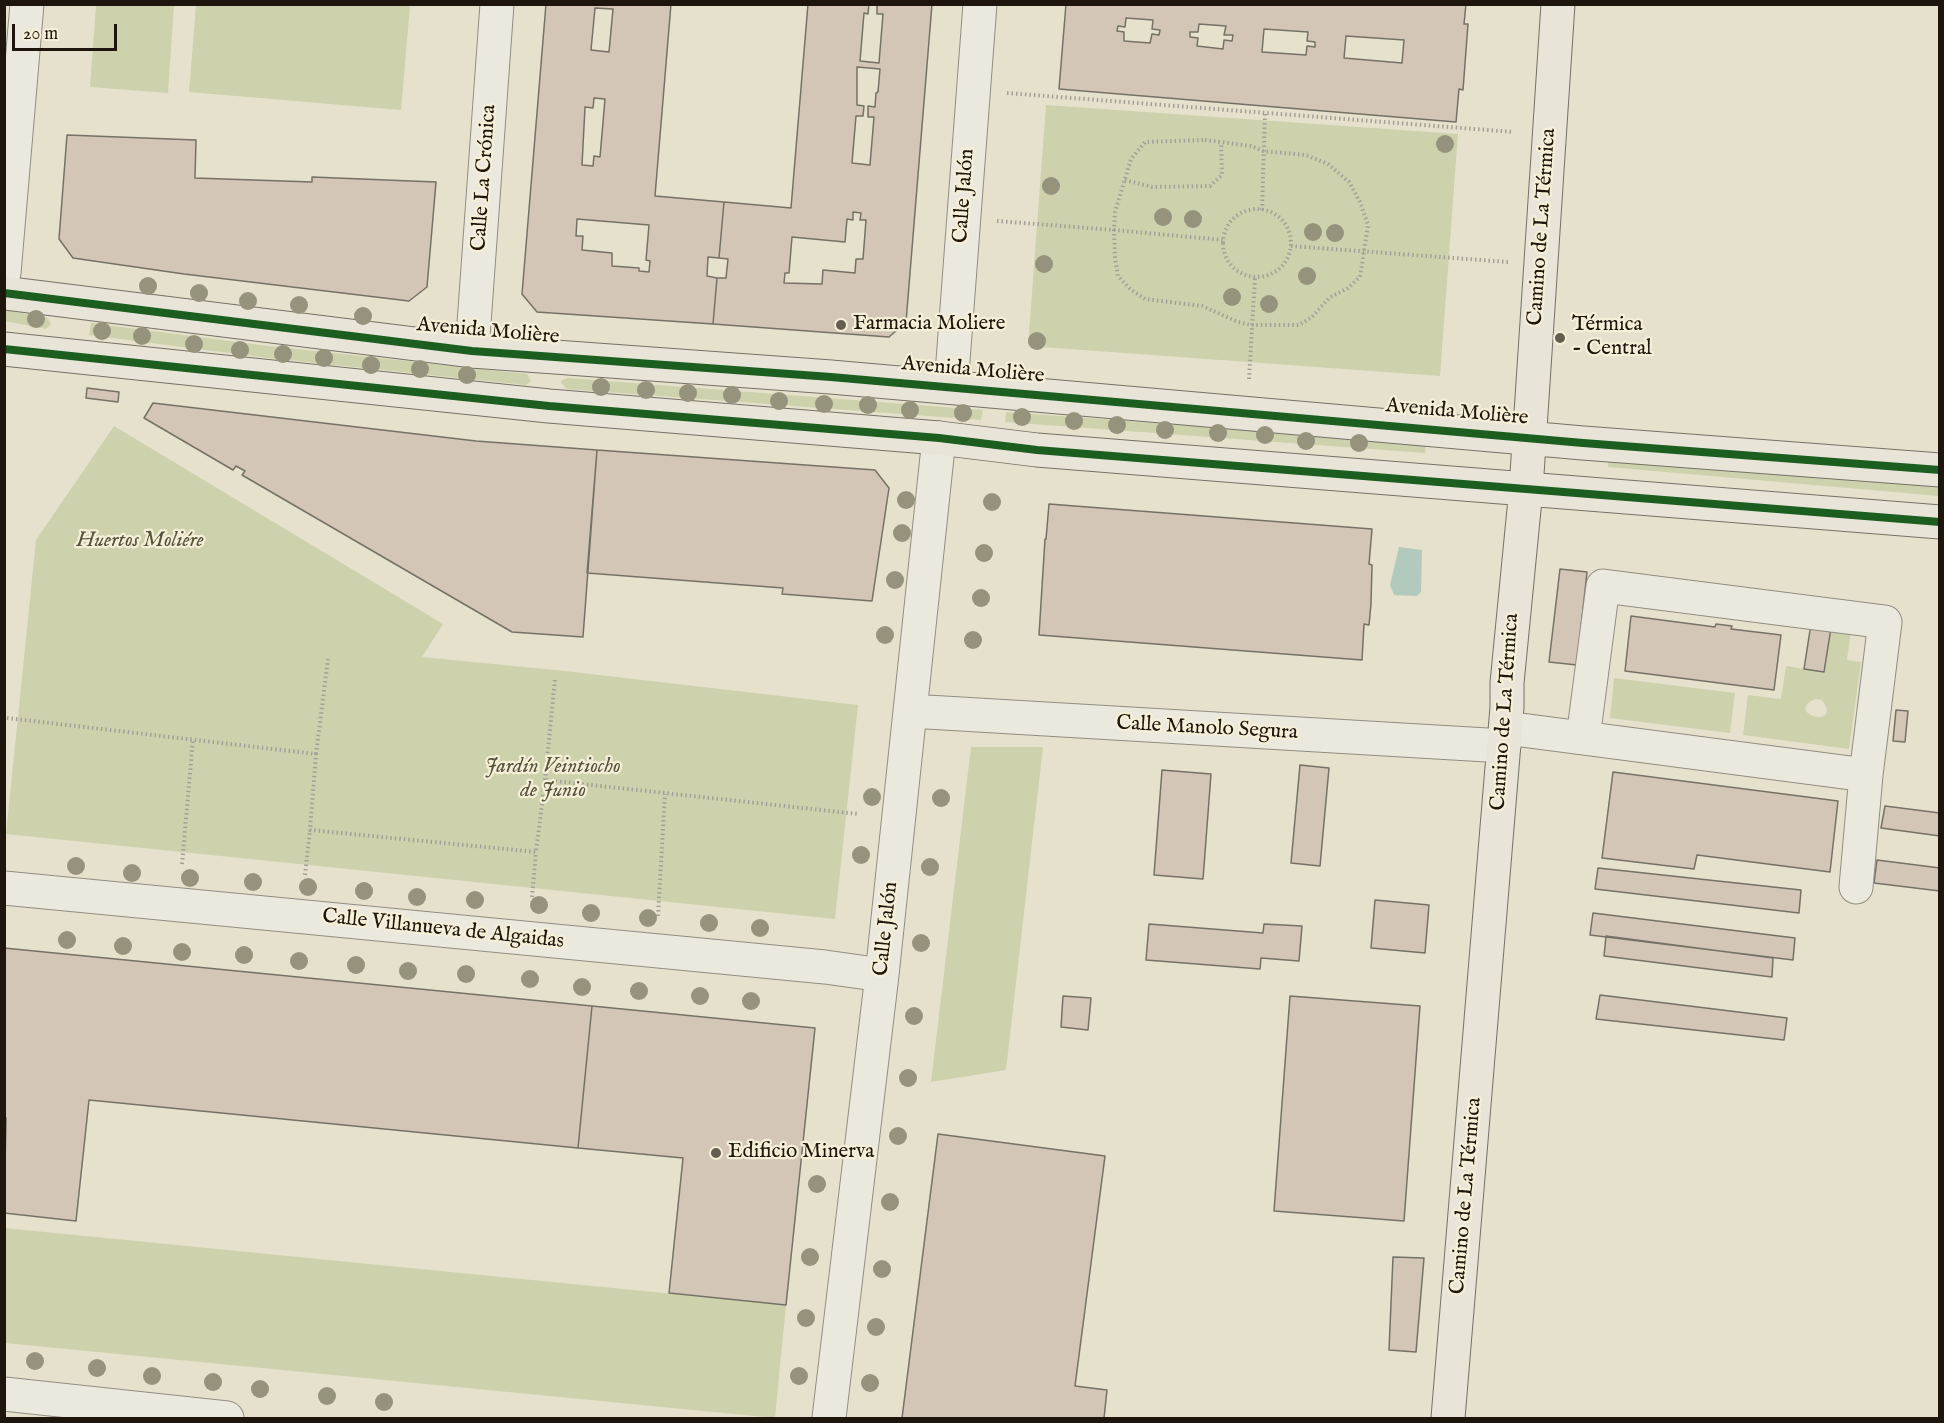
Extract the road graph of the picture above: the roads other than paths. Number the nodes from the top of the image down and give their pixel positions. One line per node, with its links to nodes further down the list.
1 (27, 4): 5 (street)
2 (497, 4): 8 (street, Calle La Crónica)
3 (980, 4): 9 (street, Calle Jalón)
4 (1558, 4): 10 (main road, Camino de La Térmica)
5 (4, 273)
6 (4, 293): 8 (main road, Avenida Molière)
7 (4, 349): 11 (main road)
8 (472, 351): 9 (main road, Avenida Molière)
9 (951, 387): 10 (main road, Avenida Molière)
10 (1530, 437): 12 (main road, Avenida Molière); 13 (main road, Camino de La Térmica)
11 (939, 438): 13 (main road); 15 (street, Calle Jalón)
12 (1940, 470)
13 (1526, 489): 14 (main road); 16 (main road, Camino de La Térmica)
14 (1940, 522)
15 (910, 711): 16 (street, Calle Manolo Segura); 21 (street, Calle Jalón)
16 (1505, 737): 17 (street, Calle Manolo Segura); 25 (main road, Camino de La Térmica)
17 (1583, 738): 18 (street, Calle Manolo Segura); 18 (street)
18 (1866, 775): 19 (street)
19 (1856, 887)
20 (4, 888): 21 (street, Calle Villanueva de Algaidas)
21 (882, 975): 24 (street, Calle Jalón)
22 (4, 1394): 23 (street)
23 (227, 1419)
24 (830, 1419)
25 (1448, 1419)

